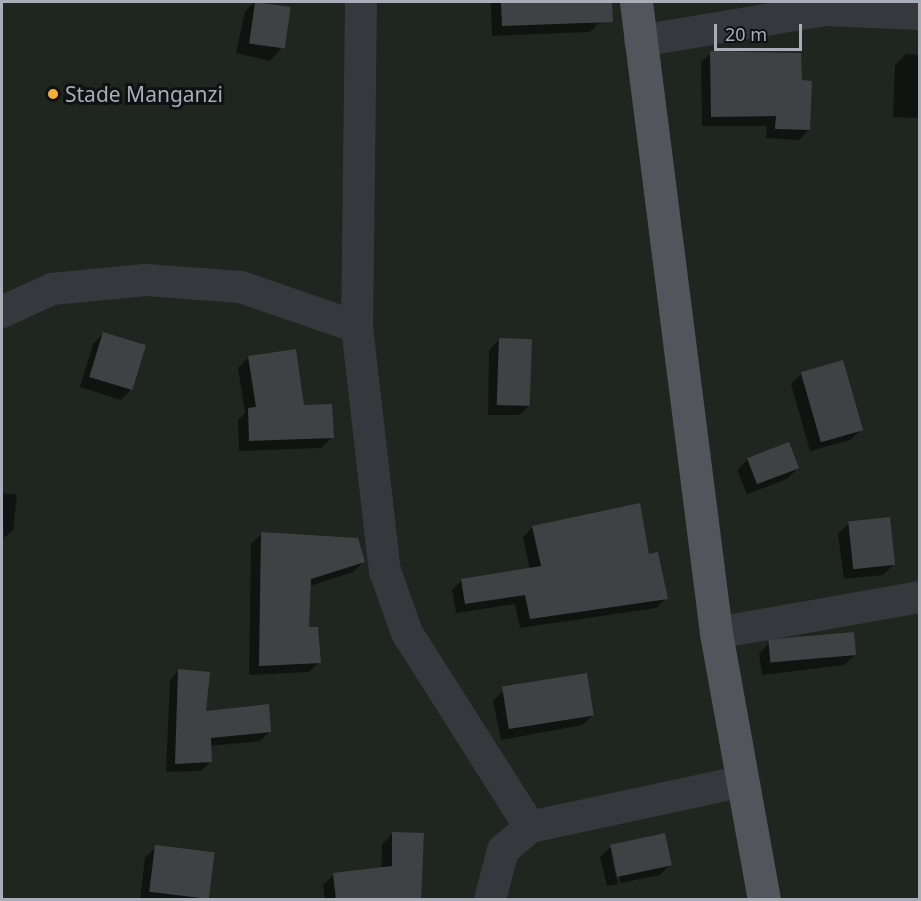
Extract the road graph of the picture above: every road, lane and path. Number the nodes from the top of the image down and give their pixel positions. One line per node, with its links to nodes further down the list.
1 (361, 2): 6 (street)
2 (636, 2): 4 (main road)
3 (920, 14): 4 (street)
4 (640, 41): 8 (main road)
5 (2, 312): 6 (street)
6 (357, 327): 10 (street)
7 (920, 597): 8 (street)
8 (716, 633): 9 (main road)
9 (740, 782): 10 (street); 12 (main road)
10 (530, 827): 11 (street)
11 (490, 900)
12 (764, 900)

